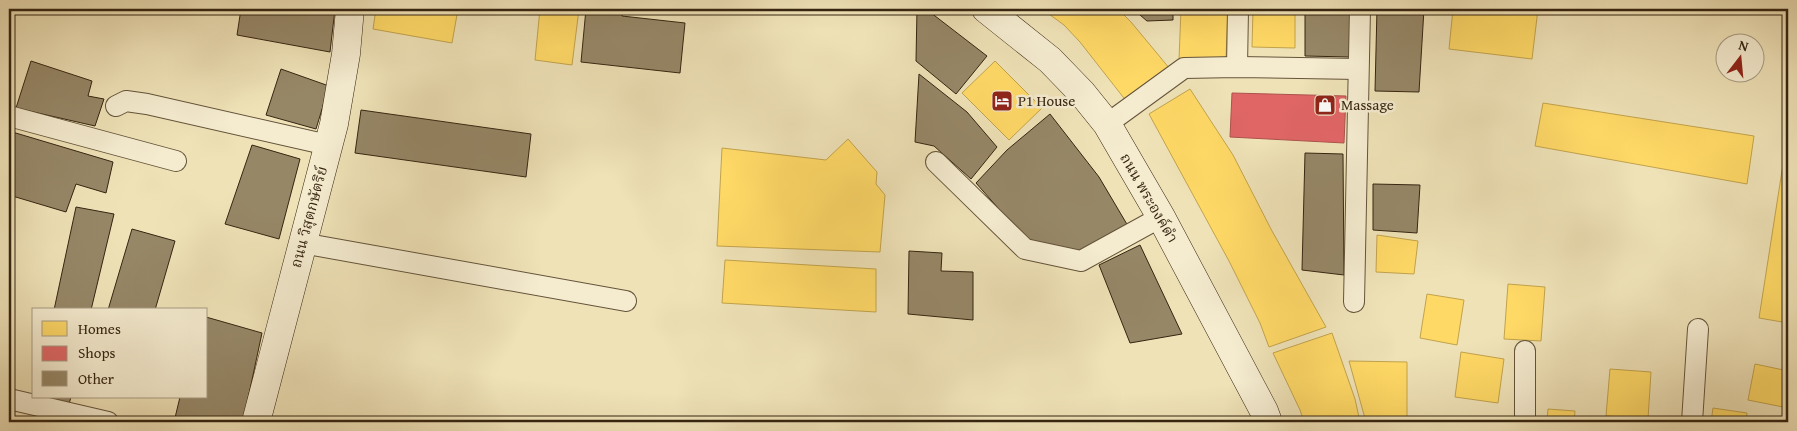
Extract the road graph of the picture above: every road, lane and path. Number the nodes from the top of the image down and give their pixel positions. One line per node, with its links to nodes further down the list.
1 (350, 9): 10 (street, ถนน วิสุตกษัตริย์)
2 (986, 9): 9 (street, ถนน พระองค์ดำ)
3 (1238, 9): 5 (street)
4 (1360, 9): 6 (street)
5 (1237, 67): 6 (street); 9 (street)
6 (1358, 70): 16 (street)
7 (116, 106): 10 (street)
8 (9, 116): 11 (street)
9 (1107, 124): 13 (street, ถนน พระองค์ดำ)
10 (328, 145): 14 (street, ถนน วิสุตกษัตริย์)
11 (176, 161)
12 (936, 162): 13 (street)
13 (1161, 217): 22 (street, ถนน พระองค์ดำ)
14 (302, 243): 15 (street); 21 (street, ถนน วิสุตกษัตริย์)
15 (626, 301)
16 (1354, 302)
17 (1698, 329): 24 (street)
18 (1525, 351): 23 (street)
19 (9, 399): 20 (street)
20 (108, 422)
21 (256, 422)
22 (1268, 422)
23 (1525, 422)
24 (1692, 422)

